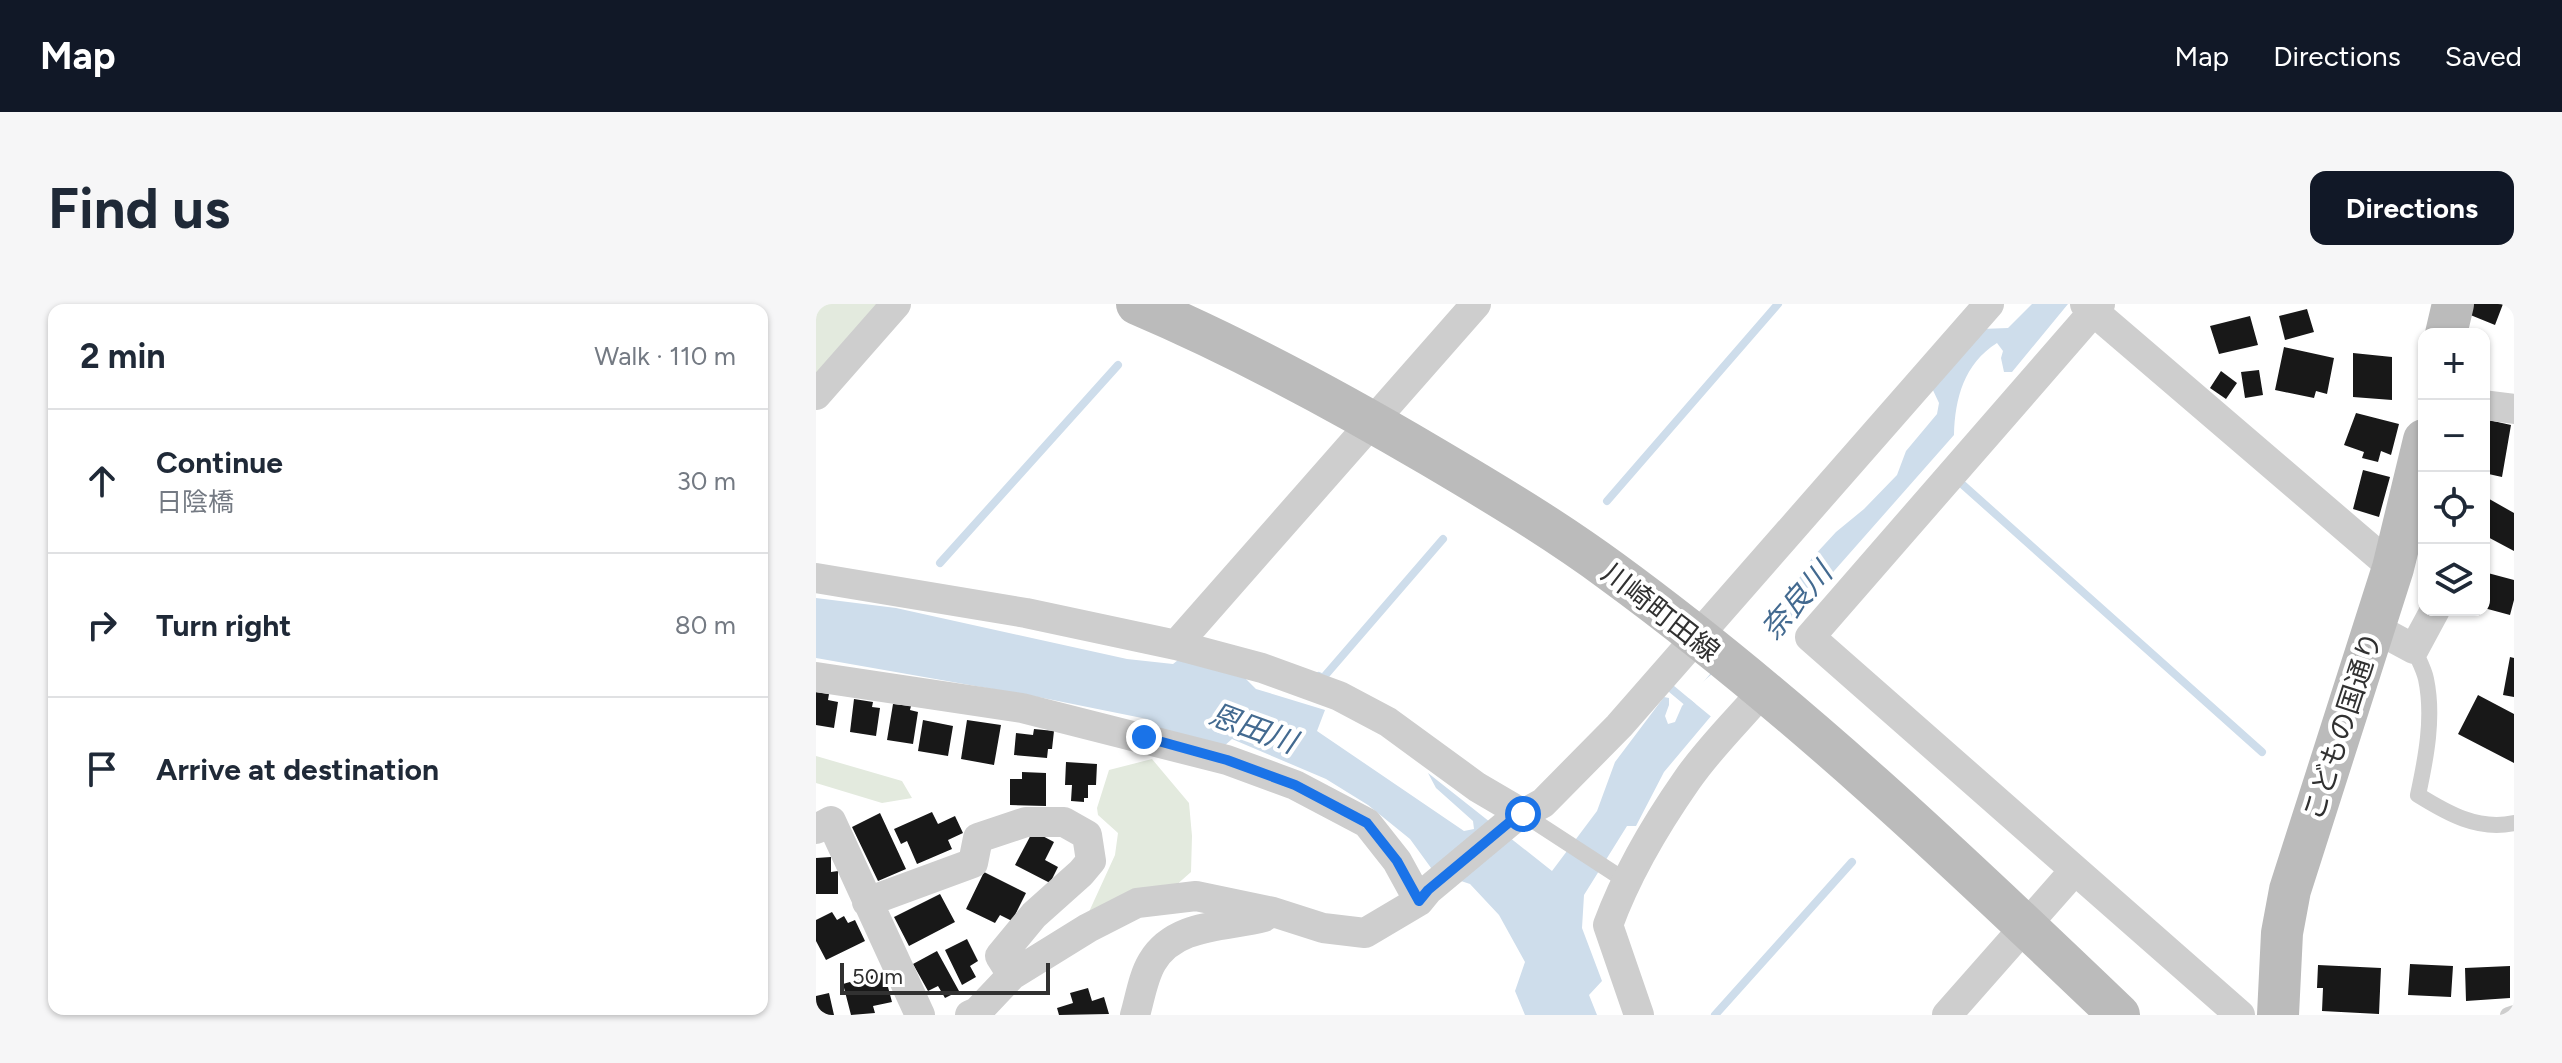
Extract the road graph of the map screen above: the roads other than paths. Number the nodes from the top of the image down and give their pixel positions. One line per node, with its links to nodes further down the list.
1 (896, 304): 8 (street)
2 (1137, 304): 11 (main road, 川崎町田線)
3 (1476, 304): 11 (street)
4 (1989, 304): 17 (street)
5 (2453, 304): 7 (main road)
6 (2093, 307): 13 (street); 25 (street)
7 (2447, 328)
8 (816, 395)
9 (2490, 406): 10 (street)
10 (2514, 409)
11 (1373, 421): 17 (main road, 川崎町田線); 18 (street)
12 (2418, 465): 13 (main road, こどもの国通り)
13 (2393, 568): 16 (main road, こどもの国通り)
14 (816, 578): 18 (street)
15 (2432, 616): 19 (street)
16 (2375, 628): 19 (street); 40 (main road, こどもの国通り)
17 (1698, 640): 21 (main road, 川崎町田線); 22 (street)
18 (1176, 645): 22 (street)
19 (2414, 649): 23 (lane)
20 (816, 677): 27 (street)
21 (1760, 688): 26 (street); 30 (main road, 川崎町田線)
22 (1524, 819): 26 (lane); 27 (street)
23 (2514, 823)
24 (816, 829): 28 (street)
25 (2074, 871): 30 (street); 39 (street)
26 (1622, 878): 36 (street)
27 (1424, 896): 29 (street)
28 (867, 902): 31 (street); 33 (street)
29 (1273, 912): 31 (street); 35 (street)
30 (2026, 926): 37 (street); 38 (main road, 川崎町田線)
31 (1012, 975): 34 (street)
32 (2514, 1013): 41 (lane)
33 (920, 1015)
34 (970, 1015)
35 (1135, 1015)
36 (1639, 1015)
37 (1947, 1015)
38 (2119, 1015)
39 (2240, 1015)
40 (2278, 1015)
41 (2508, 1015)

